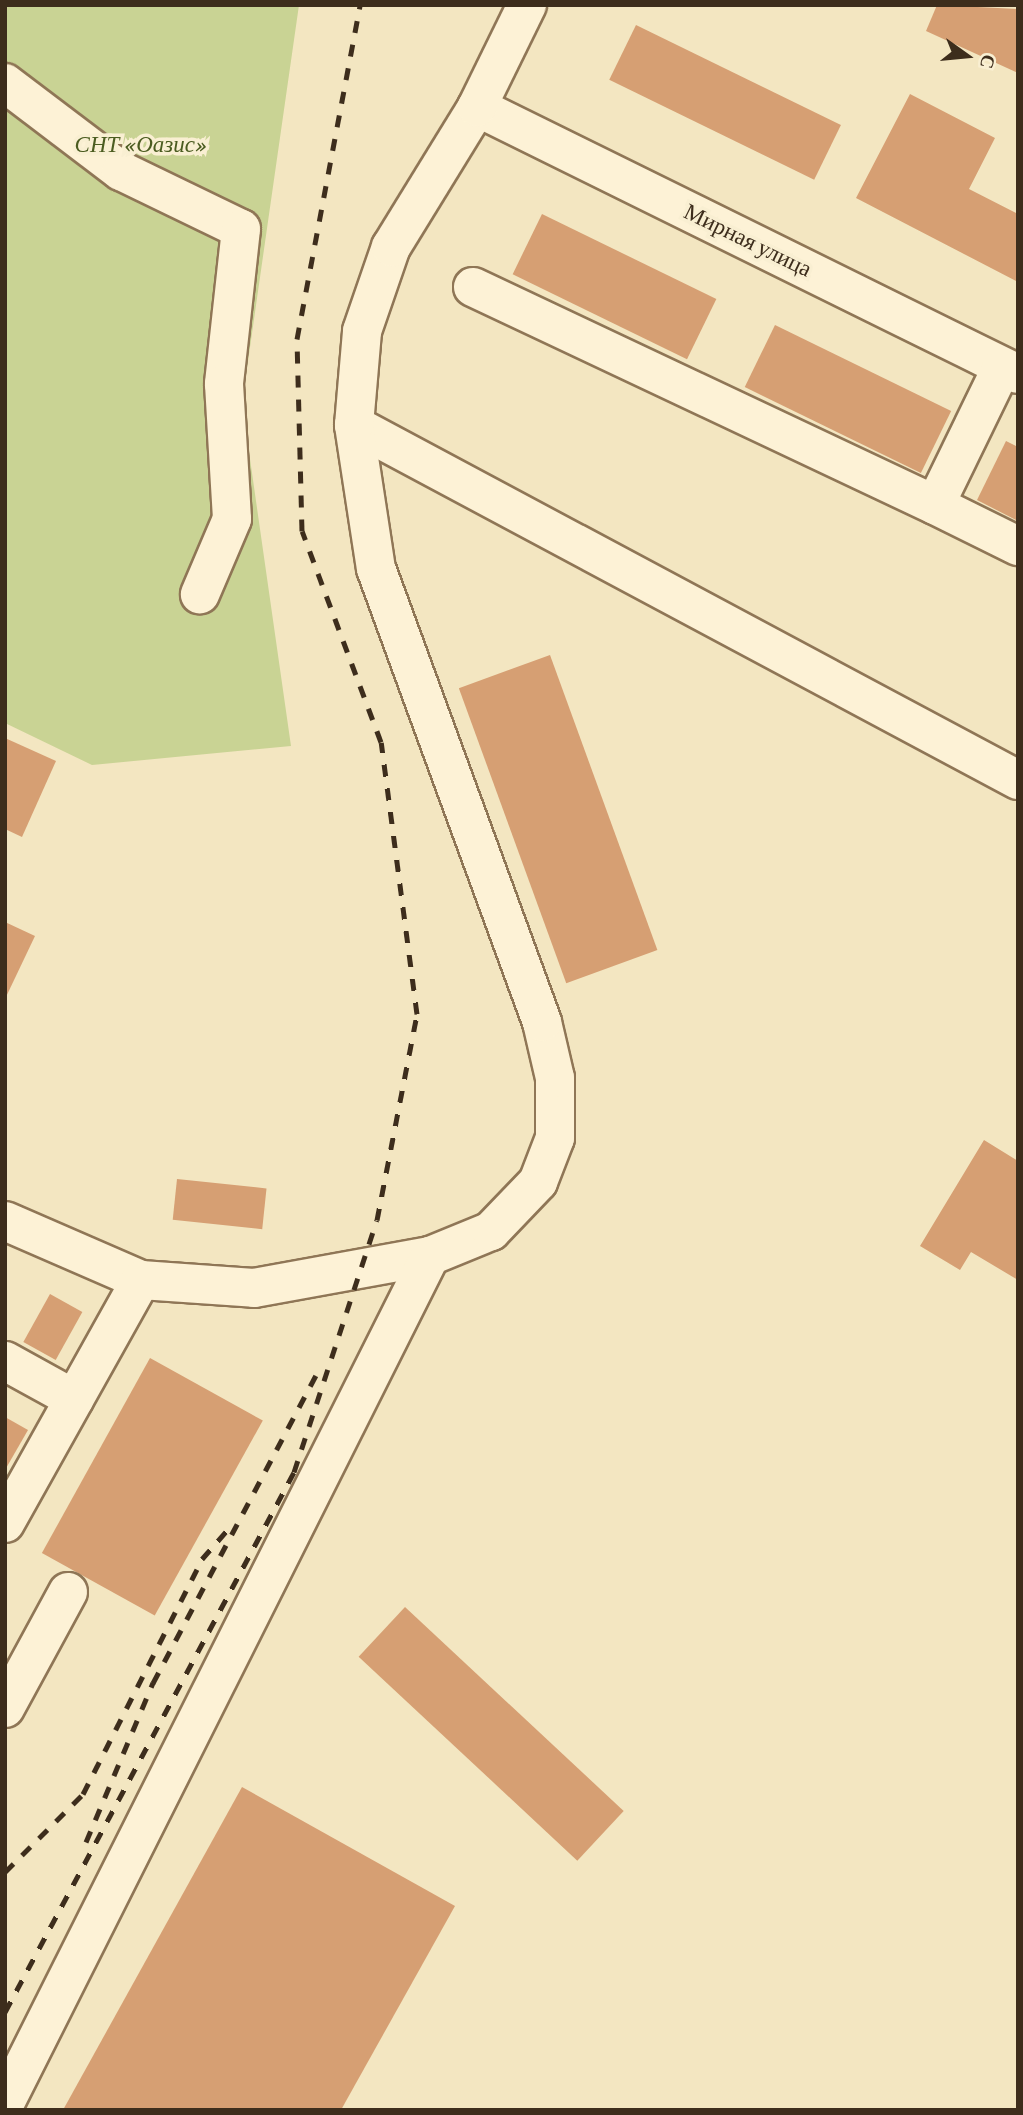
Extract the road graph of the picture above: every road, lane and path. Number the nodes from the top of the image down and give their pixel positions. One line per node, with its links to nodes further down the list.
1 (527, 5): 3 (street)
2 (5, 83): 9 (street)
3 (477, 107): 5 (street, Мирная улица); 6 (street)
4 (473, 287): 7 (street)
5 (1010, 370): 7 (street)
6 (354, 425): 10 (street); 12 (street)
7 (935, 505): 8 (street)
8 (1018, 546)
9 (200, 594)
10 (1018, 780)
11 (5, 1221): 13 (street)
12 (430, 1256): 13 (street); 19 (street)
13 (141, 1280): 15 (street)
14 (5, 1361): 15 (street)
15 (74, 1399): 16 (street)
16 (5, 1522)
17 (68, 1592): 18 (street)
18 (5, 1708)
19 (5, 2103)

